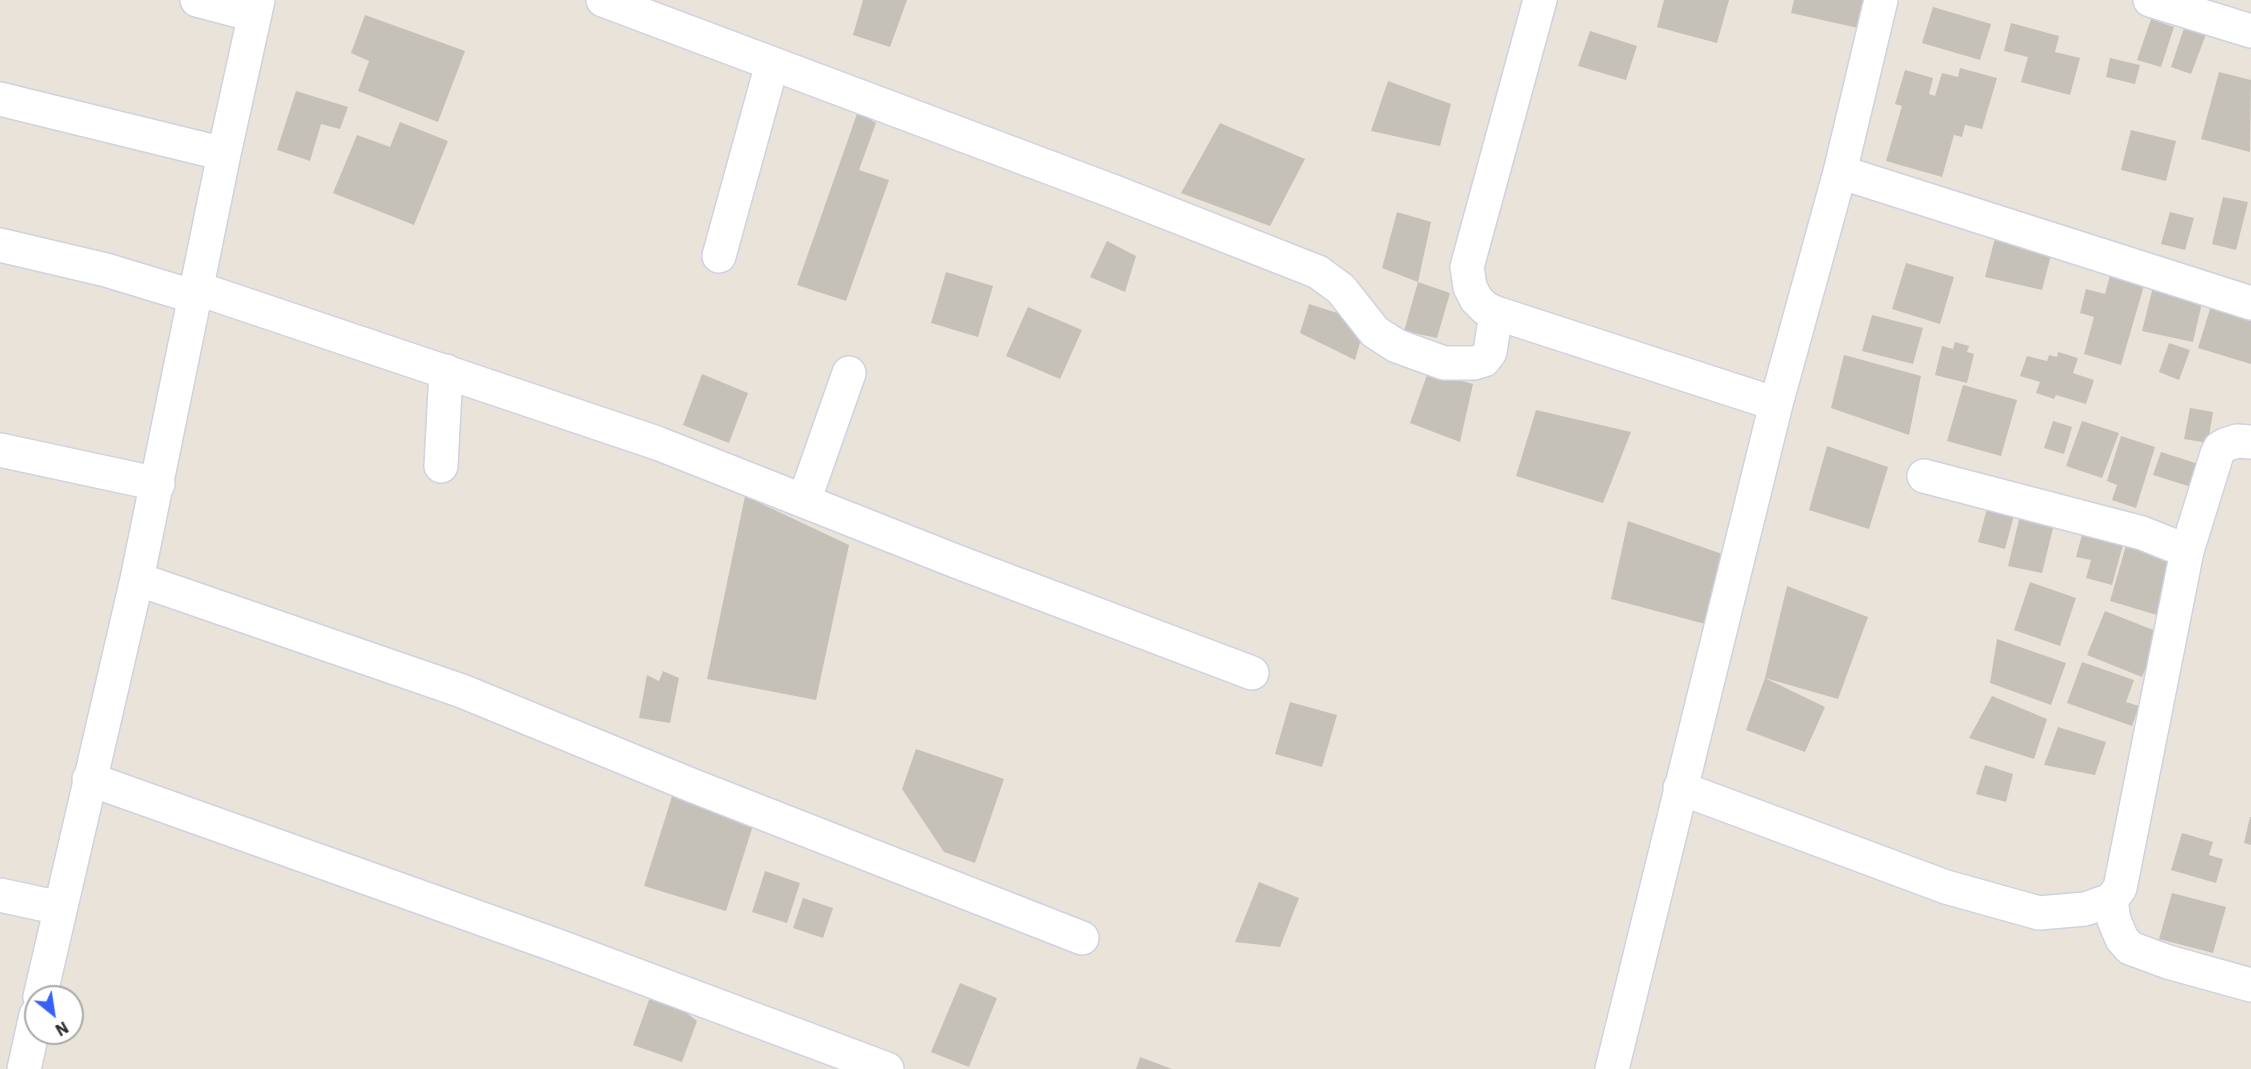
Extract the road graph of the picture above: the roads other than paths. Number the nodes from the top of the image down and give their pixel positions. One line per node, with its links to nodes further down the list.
1 (197, 0): 6 (street)
2 (603, 0): 8 (street)
3 (1540, 0): 16 (street)
4 (1881, 0): 11 (street)
5 (2150, 0): 7 (street)
6 (256, 8): 10 (street)
7 (2251, 31)
8 (772, 63): 13 (street); 16 (street)
9 (0, 99): 10 (street)
10 (224, 154): 14 (street)
11 (1840, 172): 15 (street); 19 (street)
12 (0, 245): 14 (street)
13 (719, 256)
14 (196, 293): 17 (street); 24 (street)
15 (2251, 303)
16 (1496, 313): 19 (street)
17 (446, 371): 22 (street); 25 (street)
18 (849, 373): 25 (street)
19 (1776, 404): 30 (street)
20 (2251, 442): 26 (street)
21 (0, 450): 24 (street)
22 (441, 466)
23 (1924, 476): 26 (street)
24 (158, 484): 27 (street)
25 (804, 501): 28 (street)
26 (2187, 551): 32 (street)
27 (137, 579): 29 (street); 34 (street)
28 (1252, 673)
29 (89, 779): 33 (street); 39 (street)
30 (1680, 788): 32 (street); 40 (street)
31 (0, 895): 33 (street)
32 (2110, 900): 36 (street)
33 (60, 908): 35 (street)
34 (1082, 938)
35 (43, 985)
36 (2251, 985)
37 (29, 1045): 38 (street)
38 (24, 1069)
39 (887, 1069)
40 (1612, 1069)

